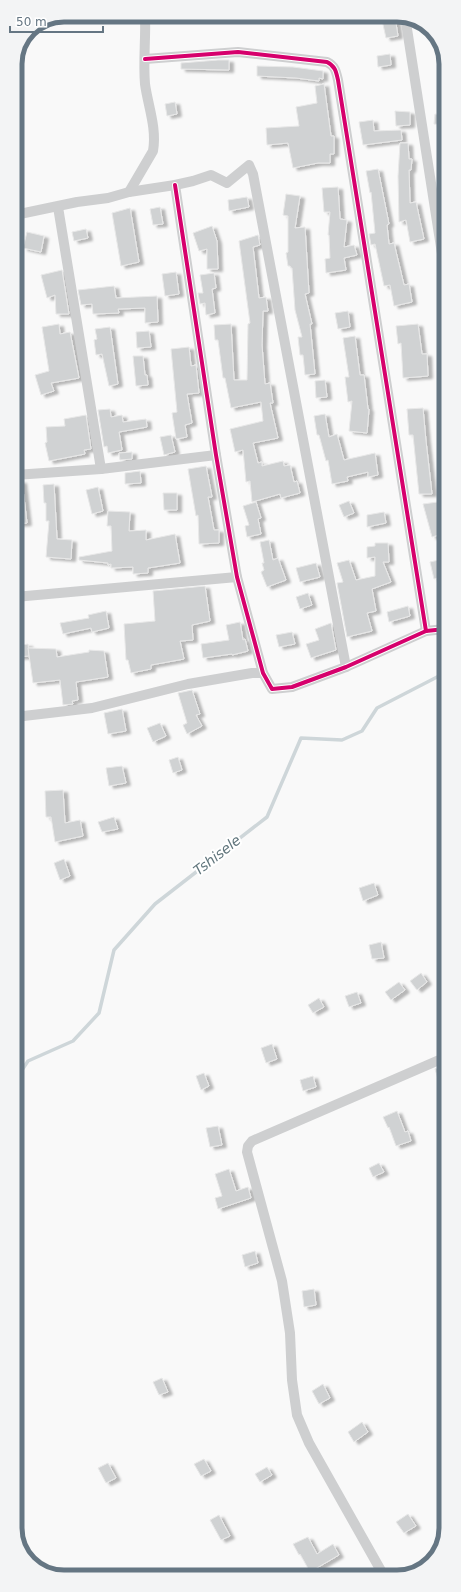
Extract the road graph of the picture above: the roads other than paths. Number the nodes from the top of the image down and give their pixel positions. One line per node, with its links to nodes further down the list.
1 (145, 22): 3 (street)
2 (406, 23): 8 (street)
3 (145, 59): 5 (street); 15 (street)
4 (175, 185): 5 (street); 9 (street); 16 (street)
5 (129, 192): 6 (street)
6 (58, 207): 7 (street); 10 (street)
7 (22, 215)
8 (439, 234)
9 (216, 455): 10 (street); 12 (street)
10 (101, 469): 11 (street)
11 (22, 475)
12 (237, 577): 13 (street); 17 (street)
13 (22, 596)
14 (439, 629): 15 (street)
15 (426, 631): 16 (street)
16 (346, 667): 17 (street)
17 (263, 673): 18 (street)
18 (22, 716)
19 (439, 1060): 20 (street)
20 (381, 1570)

